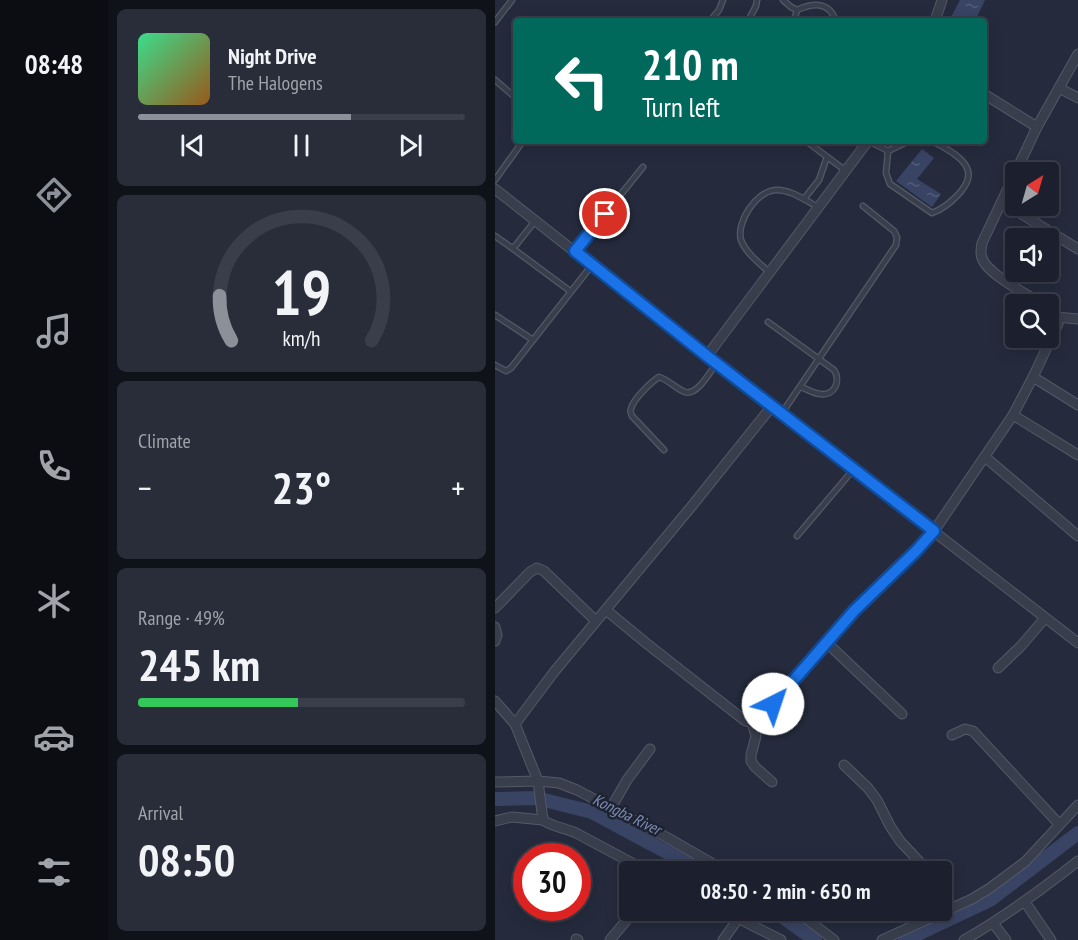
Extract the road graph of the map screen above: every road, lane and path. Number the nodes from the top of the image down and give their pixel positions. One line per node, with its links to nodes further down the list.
1 (511, 0): 12 (lane)
2 (723, 0): 7 (lane)
3 (757, 0): 8 (lane)
4 (783, 0): 6 (lane)
5 (942, 0): 11 (street)
6 (797, 10): 9 (lane); 10 (lane)
7 (712, 18)
8 (750, 18)
9 (794, 18)
10 (835, 18)
11 (936, 18)
12 (495, 22)
13 (1078, 54): 15 (street)
14 (495, 80): 16 (lane)
15 (1059, 88): 18 (street); 19 (street)
16 (513, 96)
17 (987, 96): 19 (street)
18 (1078, 98)
19 (1037, 127): 33 (street)
20 (521, 144): 30 (lane)
21 (810, 144): 27 (lane)
22 (867, 144): 29 (street)
23 (875, 144): 26 (lane)
24 (903, 144): 26 (lane)
25 (938, 144): 26 (lane)
26 (888, 151)
27 (827, 158): 29 (lane); 32 (lane)
28 (643, 167): 40 (lane)
29 (846, 171): 35 (street)
30 (497, 178)
31 (495, 189): 36 (street)
32 (804, 199): 35 (lane); 42 (lane)
33 (1002, 202): 39 (street); 44 (street)
34 (863, 206): 52 (lane)
35 (818, 207): 42 (street)
36 (535, 221): 38 (lane); 40 (street)
37 (495, 236): 38 (lane)
38 (512, 248): 43 (lane)
39 (1078, 249)
40 (575, 251): 41 (street)
41 (592, 265): 43 (lane); 51 (street)
42 (769, 272): 51 (street)
43 (570, 291): 49 (lane)
44 (1027, 294)
45 (495, 315): 49 (lane)
46 (1059, 316): 47 (street)
47 (1078, 319)
48 (768, 322): 52 (lane)
49 (533, 340): 54 (lane)
50 (1046, 348): 55 (street)
51 (707, 356): 53 (street)
52 (820, 359): 56 (lane); 56 (lane)
53 (717, 363): 58 (street); 61 (lane)
54 (495, 365)
55 (1033, 377): 57 (street); 60 (street)
56 (801, 387): 59 (lane)
57 (1078, 405)
58 (772, 406): 59 (street); 69 (street)
59 (782, 413): 64 (street)
60 (1013, 415): 62 (street); 63 (street)
61 (664, 450)
62 (1078, 455)
63 (985, 457): 65 (street); 67 (street)
64 (854, 469): 65 (street); 66 (lane)
65 (934, 531): 70 (street); 74 (street)
66 (797, 536)
67 (1078, 536)
68 (495, 608): 71 (street)
69 (606, 610): 71 (street); 79 (street)
70 (1045, 618): 75 (street); 76 (street)
71 (597, 621): 80 (street)
72 (495, 627): 73 (street)
73 (495, 641)
74 (826, 642): 78 (street); 79 (street)
75 (1078, 644)
76 (998, 668)
77 (495, 701): 80 (street)
78 (902, 714)
79 (752, 723): 86 (street)
80 (515, 724): 85 (street)
81 (952, 735): 91 (street)
82 (650, 749): 88 (street)
83 (845, 765): 94 (street)
84 (495, 782): 85 (street)
85 (538, 782): 88 (street); 89 (street)
86 (772, 783)
87 (1078, 805): 91 (street)
88 (611, 808): 93 (street)
89 (542, 818): 90 (street); 92 (street)
90 (495, 821)
91 (1059, 824): 97 (street)
92 (628, 861)
93 (707, 861)
94 (919, 861)
95 (1078, 861): 96 (street)
96 (1025, 902): 103 (street); 111 (street)
97 (952, 909)
98 (626, 921): 104 (street)
99 (737, 921): 105 (street)
100 (742, 921): 106 (street)
101 (809, 921): 107 (street)
102 (924, 921): 108 (street)
103 (993, 923): 109 (street); 110 (street)
104 (611, 940)
105 (723, 940)
106 (781, 940)
107 (834, 940)
108 (882, 940)
109 (964, 940)
110 (1006, 940)
111 (1051, 940)

